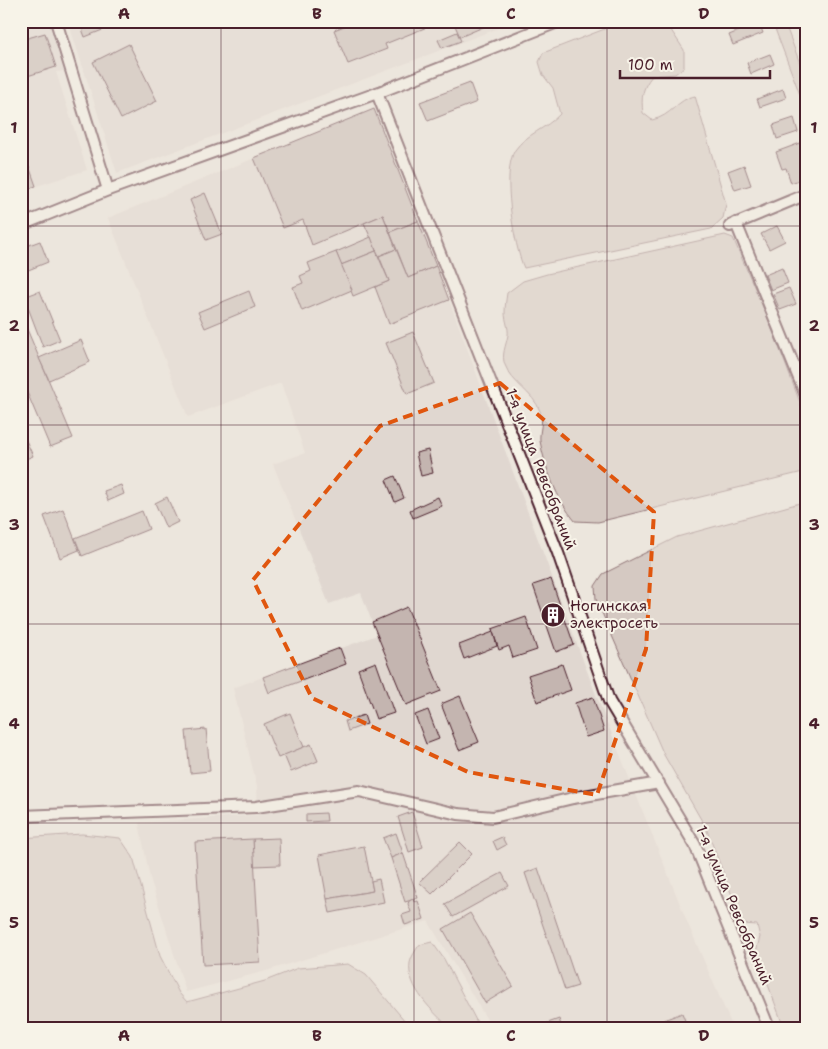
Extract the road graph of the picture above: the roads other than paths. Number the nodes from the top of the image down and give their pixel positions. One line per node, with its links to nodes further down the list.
1 (56, 21): 4 (street)
2 (560, 21): 3 (street)
3 (377, 93): 4 (street); 8 (street, 1-я улица Ревсобраний)
4 (108, 190): 6 (street)
5 (807, 194): 7 (street)
6 (21, 225)
7 (807, 398)
8 (658, 784): 9 (street); 10 (street, 1-я улица Ревсобраний)
9 (21, 816)
10 (769, 1028)

